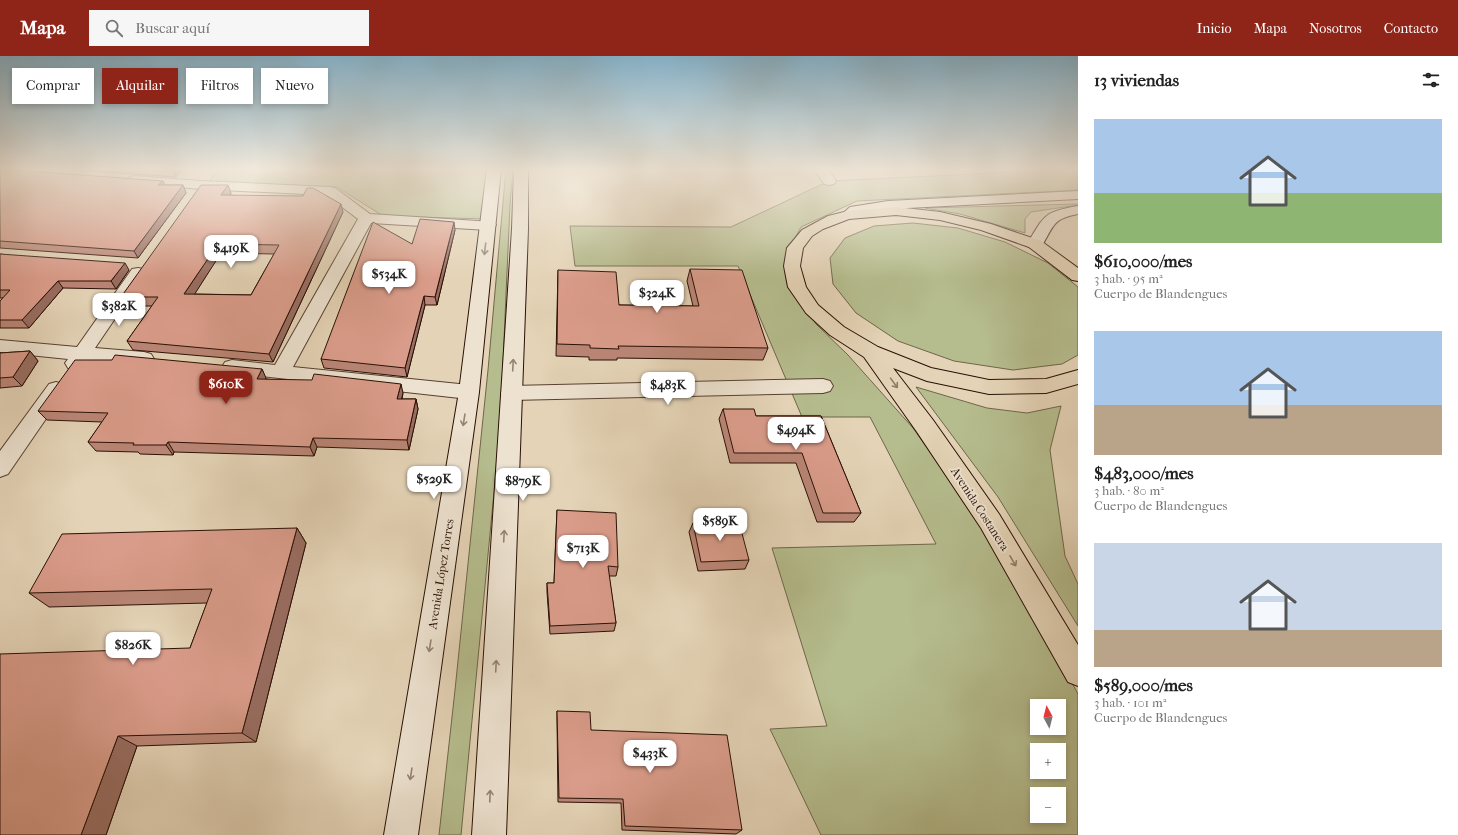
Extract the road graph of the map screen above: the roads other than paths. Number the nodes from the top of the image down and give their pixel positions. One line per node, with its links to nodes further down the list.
1 (349, 205): 7 (main road)
2 (490, 205): 8 (main road, Avenida López Torres)
3 (520, 205): 23 (main road, one-way to 3)
4 (886, 205): 6 (main road)
5 (1078, 210): 9 (main road)
6 (848, 215): 9 (highway); 15 (highway)
7 (366, 218): 8 (main road); 19 (main road)
8 (488, 225): 22 (main road, Avenida López Torres, one-way to 22)
9 (1035, 244): 10 (highway)
10 (1056, 258): 12 (highway); 13 (highway)
11 (140, 263): 16 (main road)
12 (1078, 264)
13 (1078, 276)
14 (0, 346): 16 (main road)
15 (871, 352): 20 (highway); 25 (highway, Avenida Costanera, one-way to 25)
16 (82, 353): 17 (main road); 24 (main road)
17 (161, 360)
18 (217, 366): 19 (main road)
19 (280, 371): 22 (main road)
20 (1078, 377)
21 (823, 386): 23 (main road)
22 (469, 392): 26 (main road, Avenida López Torres, one-way to 26)
23 (511, 393): 27 (main road, one-way to 23)
24 (0, 468)
25 (1078, 672)
26 (401, 835)
27 (489, 835)

